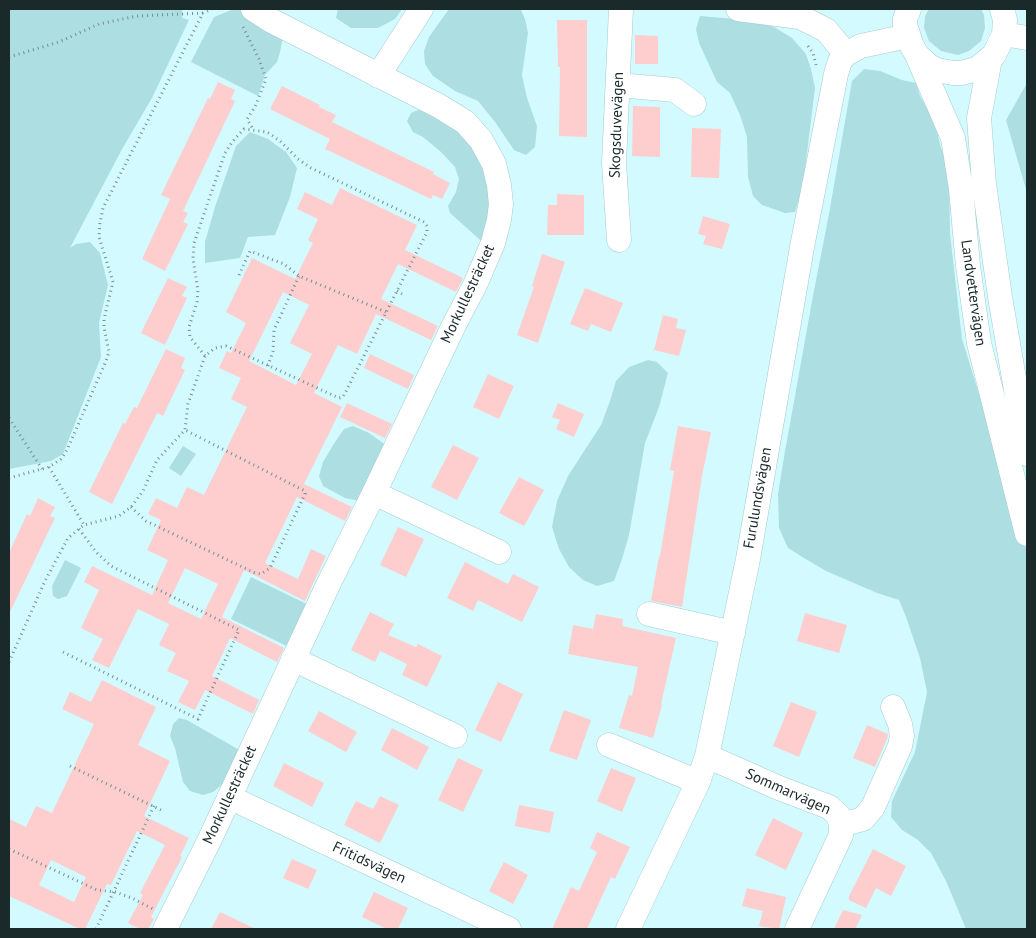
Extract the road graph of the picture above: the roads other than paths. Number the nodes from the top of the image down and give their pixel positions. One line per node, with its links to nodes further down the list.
1 (421, 9): 12 (street)
2 (621, 9): 13 (street, Skogsduvevägen)
3 (738, 9): 10 (street)
4 (909, 9): 9 (street)
5 (1002, 9): 7 (street)
6 (247, 14): 12 (street, Morkullesträcket)
7 (1004, 34): 8 (street); 11 (street)
8 (1027, 38)
9 (912, 45): 10 (street); 11 (street); 18 (street, Landvettervägen)
10 (846, 54): 21 (street, Furulundsvägen)
11 (990, 59): 16 (street, Landvettervägen)
12 (378, 76): 17 (street, Morkullesträcket)
13 (618, 85): 14 (street); 15 (street, Skogsduvevägen)
14 (694, 104)
15 (619, 240)
16 (1027, 454)
17 (374, 492): 19 (street); 22 (street, Morkullesträcket)
18 (1027, 534)
19 (499, 552)
20 (649, 614): 21 (street)
21 (733, 633): 26 (street, Furulundsvägen)
22 (293, 659): 24 (street); 28 (street, Morkullesträcket)
23 (893, 707): 29 (street)
24 (455, 736)
25 (609, 745): 27 (street)
26 (707, 756): 27 (street, Furulundsvägen); 29 (street, Sommarvägen)
27 (698, 782): 32 (street, Furulundsvägen)
28 (229, 797): 30 (street, Morkullesträcket); 31 (street, Fritidsvägen)
29 (841, 824): 33 (street, Sommarvägen)
30 (168, 924)
31 (509, 929)
32 (628, 929)
33 (797, 929)

